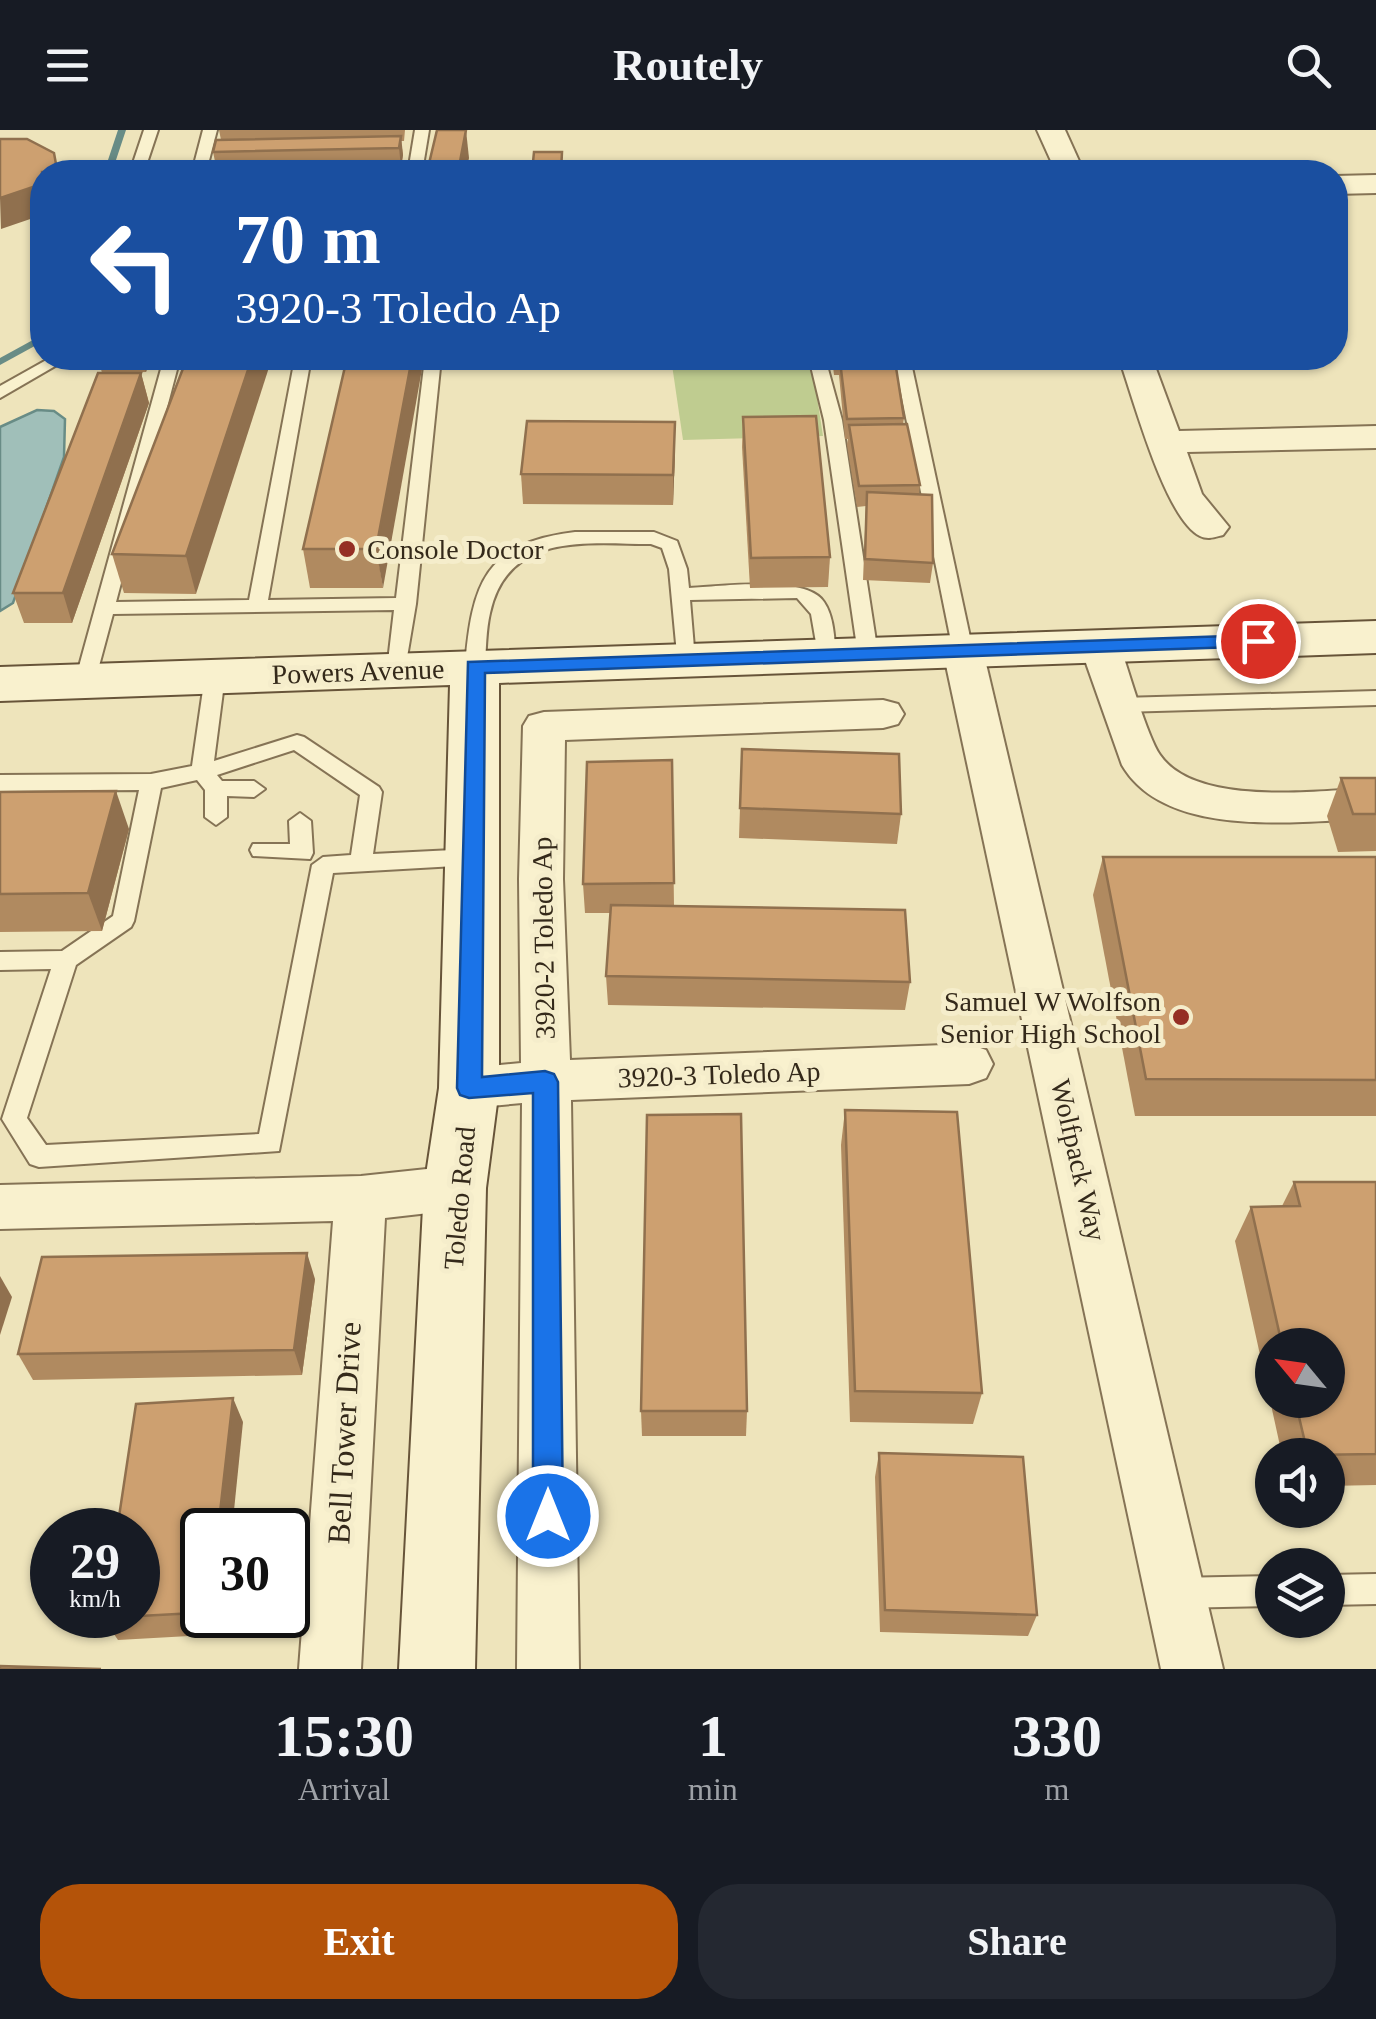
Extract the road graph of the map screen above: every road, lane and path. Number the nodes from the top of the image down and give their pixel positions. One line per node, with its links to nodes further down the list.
1 (151, 130): 5 (lane)
2 (210, 130): 6 (lane)
3 (422, 130): 7 (lane)
4 (1051, 130): 8 (street)
5 (141, 160)
6 (202, 160)
7 (418, 160)
8 (1065, 160)
9 (1348, 184): 10 (street)
10 (1376, 184)
11 (41, 370): 18 (lane)
12 (169, 370): 25 (lane)
13 (301, 370): 24 (lane)
14 (433, 370): 23 (lane)
15 (820, 370): 29 (lane)
16 (904, 370): 28 (lane)
17 (1140, 370): 20 (street)
18 (0, 393)
19 (1376, 437): 20 (street)
20 (1166, 442): 21 (street)
21 (1210, 527)
22 (679, 594): 29 (lane); 30 (lane); 31 (lane)
23 (406, 604): 24 (lane); 32 (lane)
24 (257, 606): 25 (lane)
25 (105, 608): 34 (lane)
26 (1376, 638): 27 (street, Powers Avenue)
27 (1100, 646): 28 (street, Powers Avenue); 37 (street)
28 (963, 651): 29 (street, Powers Avenue); 61 (street, Wolfpack Way)
29 (847, 654): 30 (street, Powers Avenue)
30 (686, 660): 31 (street, Powers Avenue)
31 (475, 667): 32 (street, Powers Avenue); 47 (street, Toledo Road)
32 (398, 670): 33 (street, Powers Avenue)
33 (214, 676): 34 (street, Powers Avenue); 39 (lane)
34 (86, 681): 35 (street, Powers Avenue)
35 (0, 684)
36 (1376, 698): 37 (lane)
37 (1121, 704): 43 (street)
38 (883, 714): 53 (street, 3920-2 Toledo Ap)
39 (209, 780): 40 (lane); 42 (lane); 44 (lane); 49 (lane)
40 (151, 782): 41 (lane); 50 (lane)
41 (0, 783)
42 (254, 789)
43 (1376, 803)
44 (216, 818)
45 (300, 822): 48 (lane)
46 (261, 850): 48 (lane)
47 (473, 857): 49 (lane); 54 (street, Toledo Road)
48 (312, 859): 49 (lane); 50 (lane)
49 (362, 862)
50 (66, 960): 51 (lane)
51 (0, 961)
52 (969, 1064): 53 (street, 3920-3 Toledo Ap)
53 (545, 1082): 54 (street, 3920-3 Toledo Ap); 64 (street, 3920-2 Toledo Ap)
54 (469, 1088): 55 (street, Toledo Road)
55 (455, 1188): 56 (street); 63 (street, Toledo Road)
56 (361, 1198): 57 (street); 62 (street, Bell Tower Drive)
57 (0, 1207)
58 (1376, 1589): 59 (lane)
59 (1345, 1590)
60 (1255, 1591): 61 (lane)
61 (1176, 1593): 65 (street, Wolfpack Way)
62 (330, 1669)
63 (437, 1669)
64 (548, 1669)
65 (1192, 1669)

